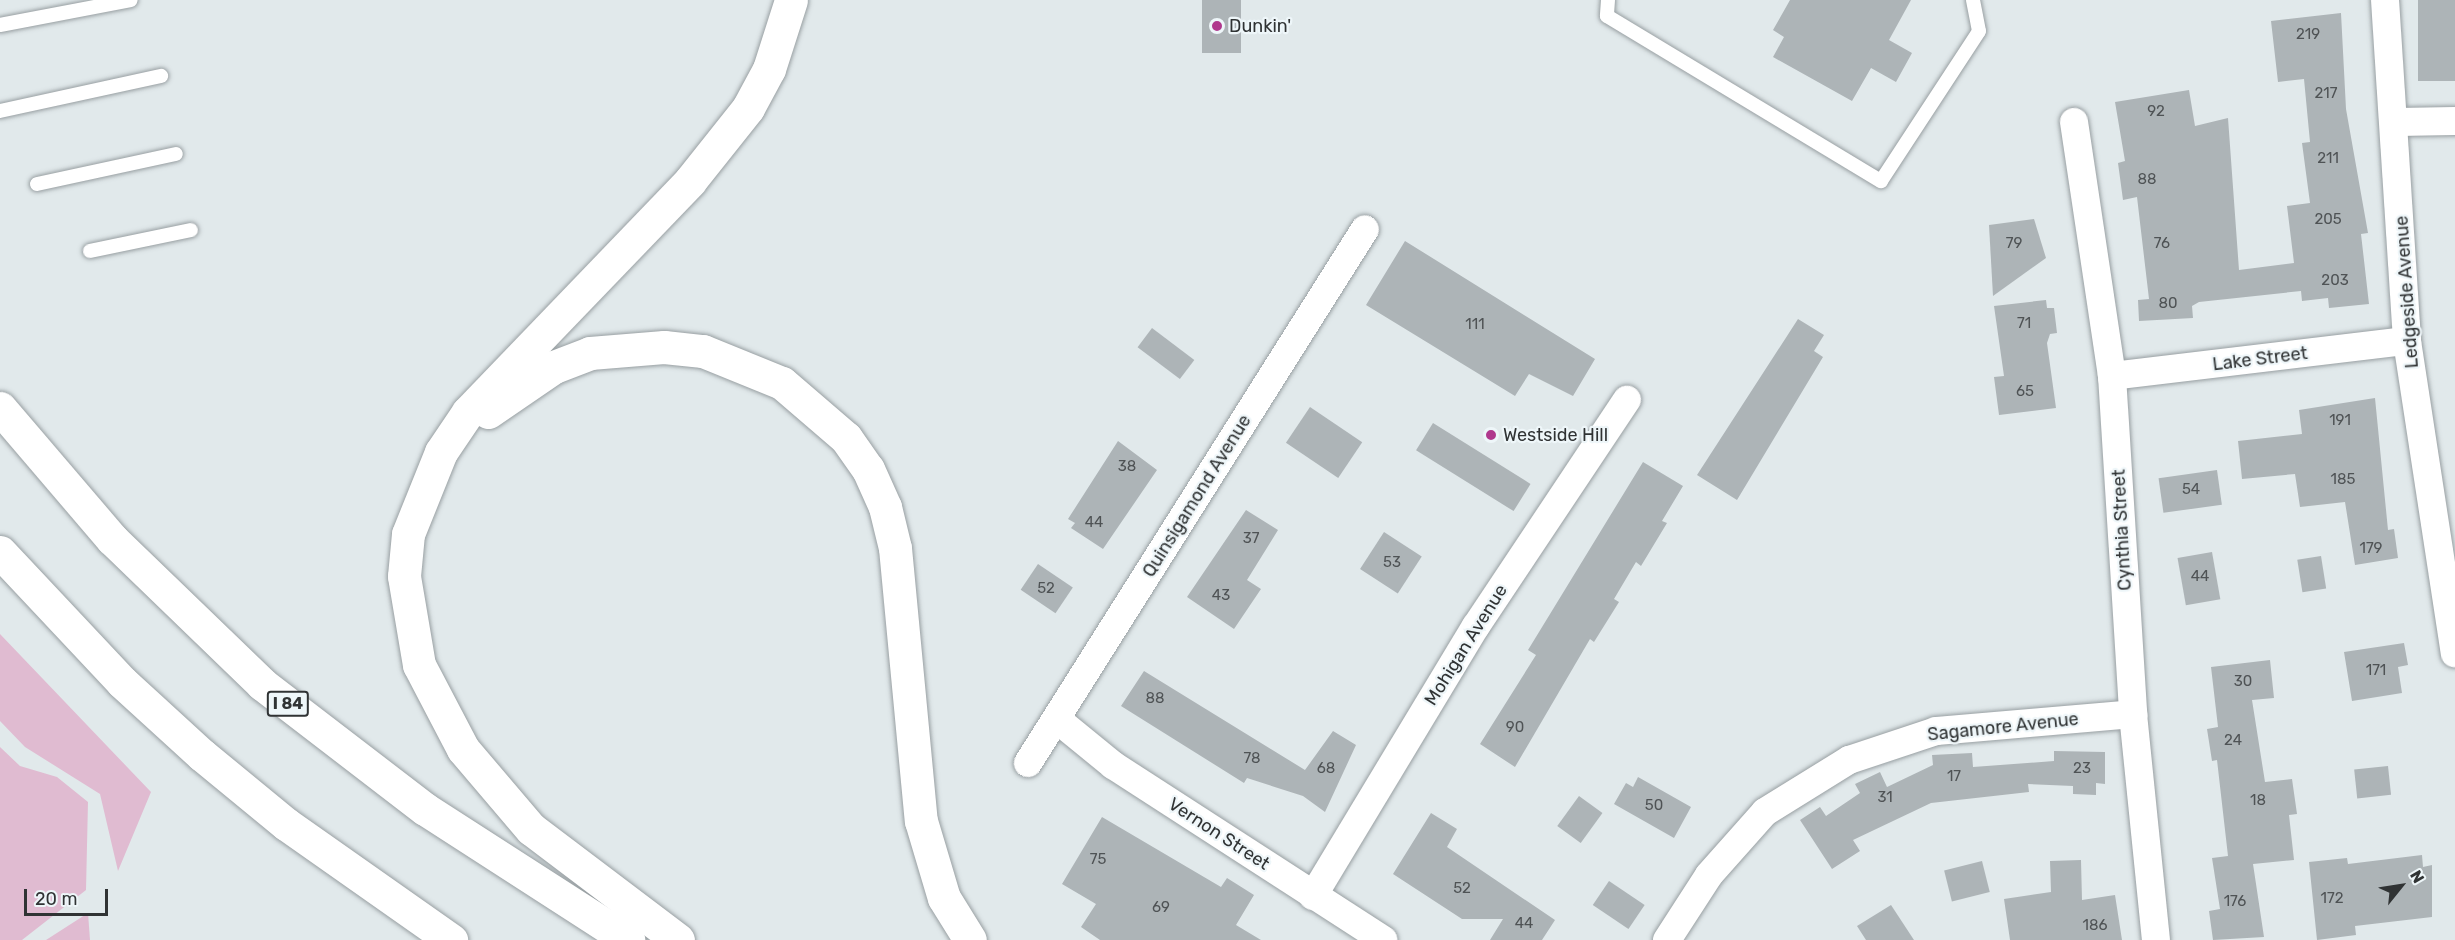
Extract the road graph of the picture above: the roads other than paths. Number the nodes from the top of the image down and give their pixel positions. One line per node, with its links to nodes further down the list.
1 (131, 0): 6 (lane)
2 (791, 0): 21 (highway)
3 (1608, 0): 4 (lane)
4 (1973, 0)
5 (2385, 0): 11 (street, Ledgeside Avenue)
6 (0, 26)
7 (161, 76): 8 (lane)
8 (0, 111)
9 (2455, 121): 11 (street)
10 (2074, 122): 18 (street, Cynthia Street)
11 (2397, 123): 17 (street, Ledgeside Avenue)
12 (176, 154): 13 (lane)
13 (37, 184)
14 (1365, 229): 26 (street, Quinsigamond Avenue)
15 (191, 230): 16 (lane)
16 (90, 251)
17 (2407, 341): 18 (street, Lake Street); 23 (street, Ledgeside Avenue)
18 (2112, 376): 25 (street, Cynthia Street)
19 (1627, 400): 28 (street, Mohigan Avenue)
20 (0, 408): 30 (highway, I 84)
21 (411, 520): 31 (highway); 32 (highway)
22 (0, 552): 29 (highway)
23 (2451, 587): 24 (street, Ledgeside Avenue)
24 (2455, 653)
25 (2133, 714): 34 (street, Sagamore Avenue); 35 (street, Cynthia Street)
26 (1059, 721): 27 (street, Quinsigamond Avenue); 28 (street, Vernon Street)
27 (1028, 763)
28 (1313, 896): 33 (street, Vernon Street)
29 (451, 940)
30 (628, 940)
31 (678, 940)
32 (970, 940)
33 (1383, 940)
34 (1667, 940)
35 (2156, 940)

